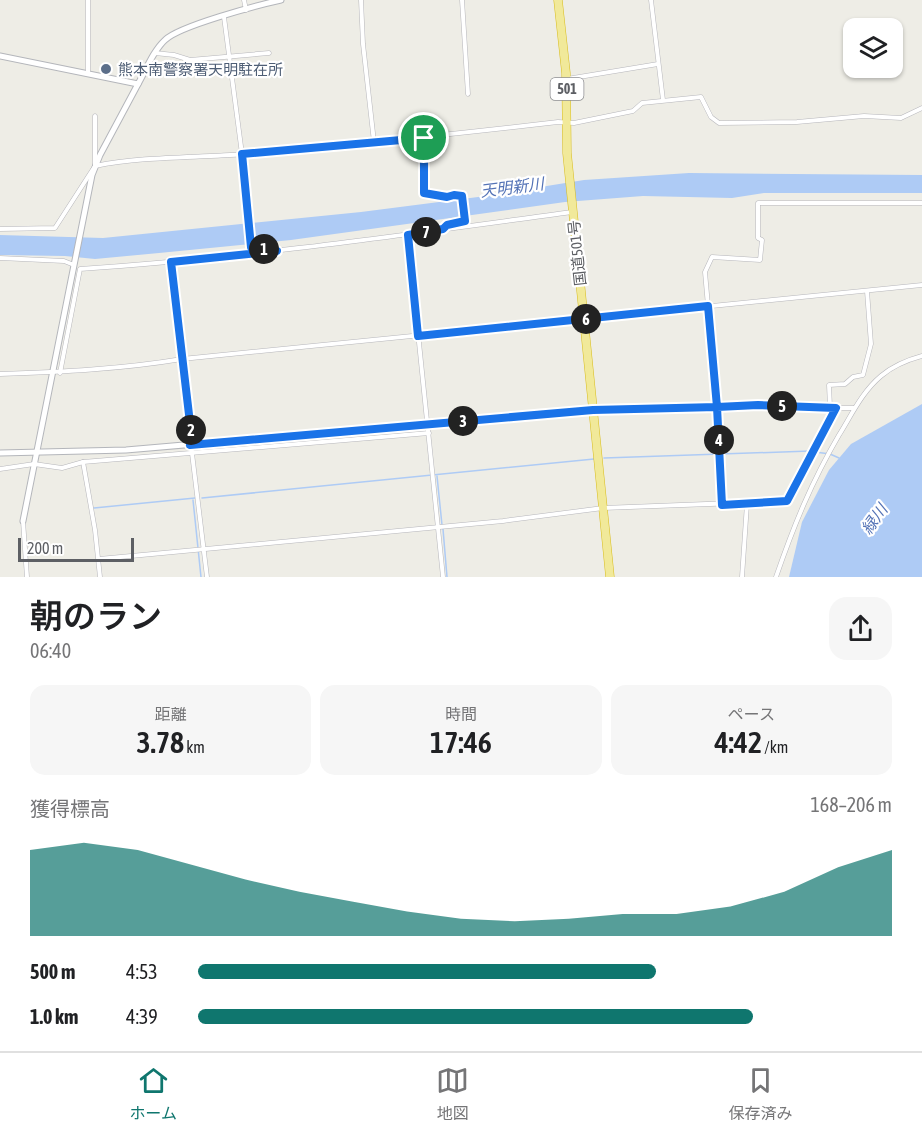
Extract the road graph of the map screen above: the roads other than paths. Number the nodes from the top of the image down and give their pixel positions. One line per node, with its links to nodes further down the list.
1 (88, 0): 15 (street)
2 (244, 0): 8 (street)
3 (281, 0): 8 (street)
4 (361, 0): 24 (street)
5 (462, 0): 18 (street)
6 (558, 0): 16 (highway, 国道501号 / 501)
7 (651, 0): 14 (street)
8 (246, 10): 9 (street)
9 (224, 17): 10 (street); 13 (street)
10 (155, 53): 13 (street); 17 (street)
11 (269, 53): 13 (street)
12 (0, 56): 15 (street)
13 (229, 56): 25 (street)
14 (658, 64): 16 (street); 19 (street)
15 (88, 73): 17 (street)
16 (567, 79): 22 (highway, 国道501号 / 501)
17 (138, 84): 26 (street)
18 (468, 94)
19 (663, 100): 20 (street); 22 (street)
20 (922, 108)
21 (95, 116): 26 (street)
22 (567, 122): 23 (street); 28 (highway, 国道501号 / 501)
23 (424, 138): 24 (street); 30 (street)
24 (374, 142): 25 (street)
25 (242, 154): 26 (street); 32 (street)
26 (94, 166): 29 (street); 35 (street)
27 (922, 203): 38 (street)
28 (573, 211): 30 (street); 39 (highway, 国道501号 / 501)
29 (0, 229)
30 (443, 229): 31 (street)
31 (408, 235): 32 (street); 40 (street)
32 (277, 251): 34 (street)
33 (0, 258): 35 (street)
34 (171, 262): 42 (street); 44 (street)
35 (75, 263): 43 (street)
36 (922, 285): 37 (street)
37 (867, 291): 38 (street); 47 (street)
38 (708, 306): 39 (street); 46 (street)
39 (584, 319): 40 (street); 49 (highway, 国道501号 / 501)
40 (418, 336): 42 (street); 50 (street)
41 (922, 356): 48 (street)
42 (182, 359): 44 (street); 52 (street)
43 (53, 372): 44 (street); 45 (street); 53 (street)
44 (60, 373)
45 (0, 374)
46 (717, 407): 47 (street); 49 (street); 60 (street)
47 (833, 407): 48 (street); 59 (street)
48 (855, 408): 72 (street)
49 (593, 410): 50 (street); 61 (highway, 国道501号 / 501)
50 (426, 424): 51 (street); 52 (street)
51 (429, 433): 55 (street); 63 (street)
52 (190, 445): 53 (street); 55 (street)
53 (37, 452): 54 (street); 57 (street)
54 (0, 453)
55 (193, 454): 56 (street); 64 (street)
56 (83, 462): 57 (street); 65 (street)
57 (34, 464): 58 (street); 62 (street)
58 (0, 469)
59 (747, 504): 60 (street); 71 (street)
60 (722, 505): 61 (street)
61 (603, 508): 63 (street); 70 (highway, 国道501号 / 501)
62 (23, 521): 66 (street)
63 (438, 526): 64 (street); 69 (street)
64 (204, 549): 65 (street); 68 (street)
65 (99, 559): 67 (street)
66 (27, 577)
67 (100, 577)
68 (207, 577)
69 (443, 577)
70 (610, 577)
71 (741, 577)
72 (776, 577)

